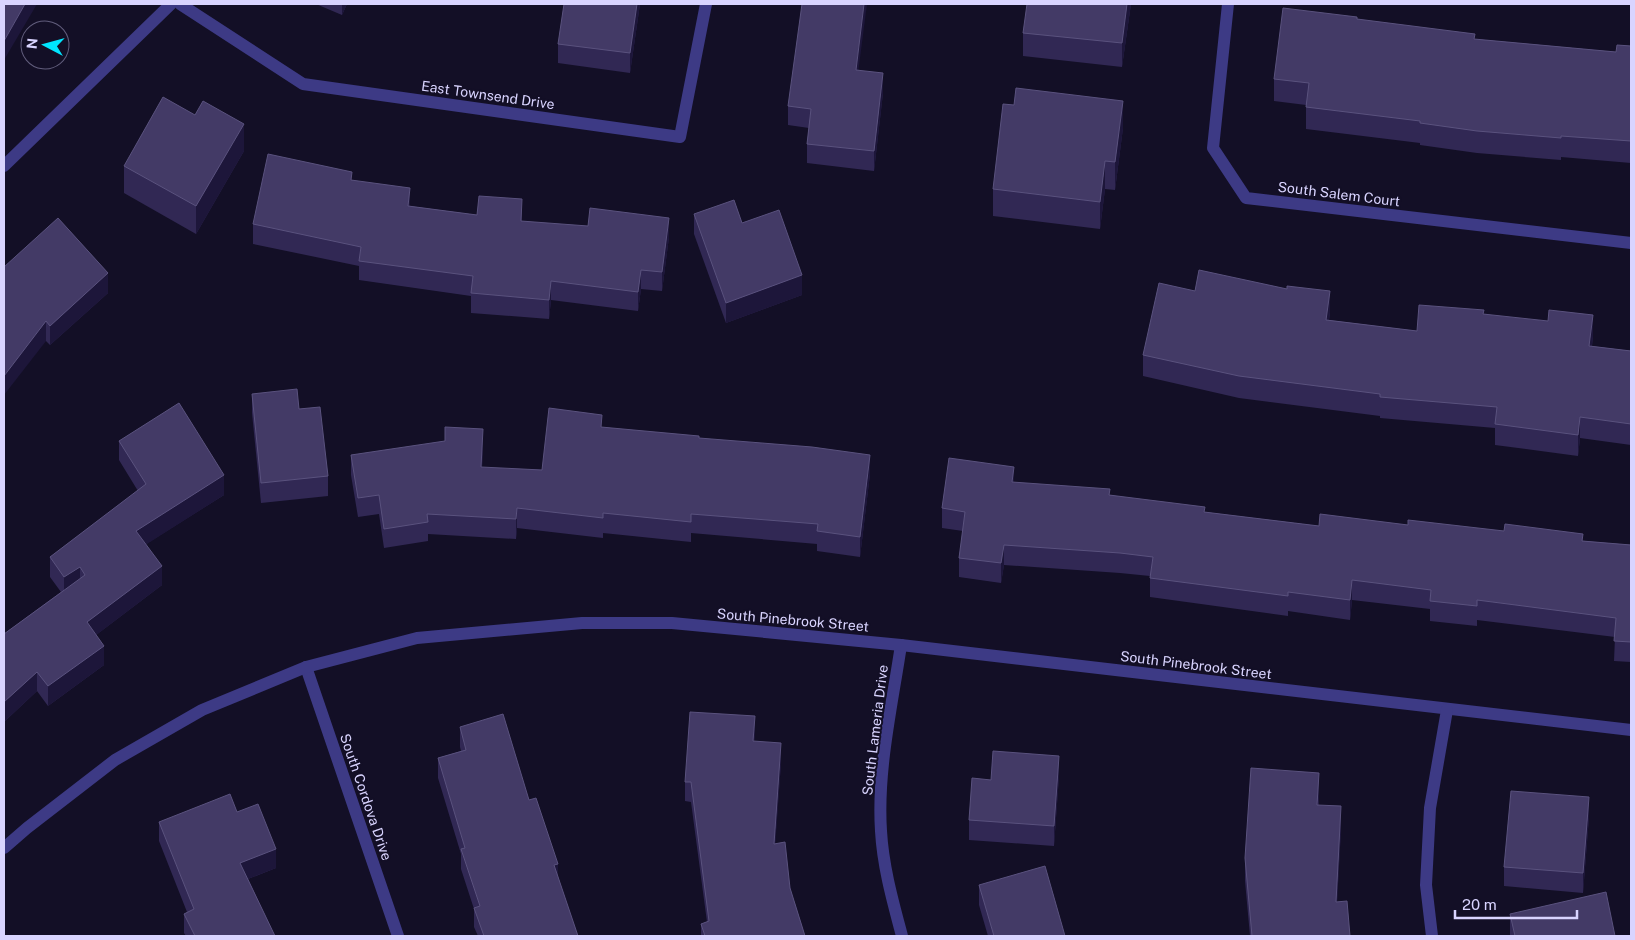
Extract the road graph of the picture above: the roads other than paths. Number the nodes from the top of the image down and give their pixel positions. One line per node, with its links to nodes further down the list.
1 (171, 4): 5 (street)
2 (180, 4): 3 (street, East Townsend Drive)
3 (706, 4)
4 (1228, 4): 6 (street, South Salem Court)
5 (4, 166)
6 (1631, 243)
7 (901, 645): 8 (street, South Pinebrook Street); 9 (street, South Pinebrook Street); 13 (street, South Lameria Drive)
8 (306, 667): 11 (street, South Pinebrook Street); 12 (street, South Cordova Drive)
9 (1447, 710): 10 (street, South Pinebrook Street); 14 (street)
10 (1631, 730)
11 (4, 848)
12 (398, 936)
13 (902, 936)
14 (1432, 936)

